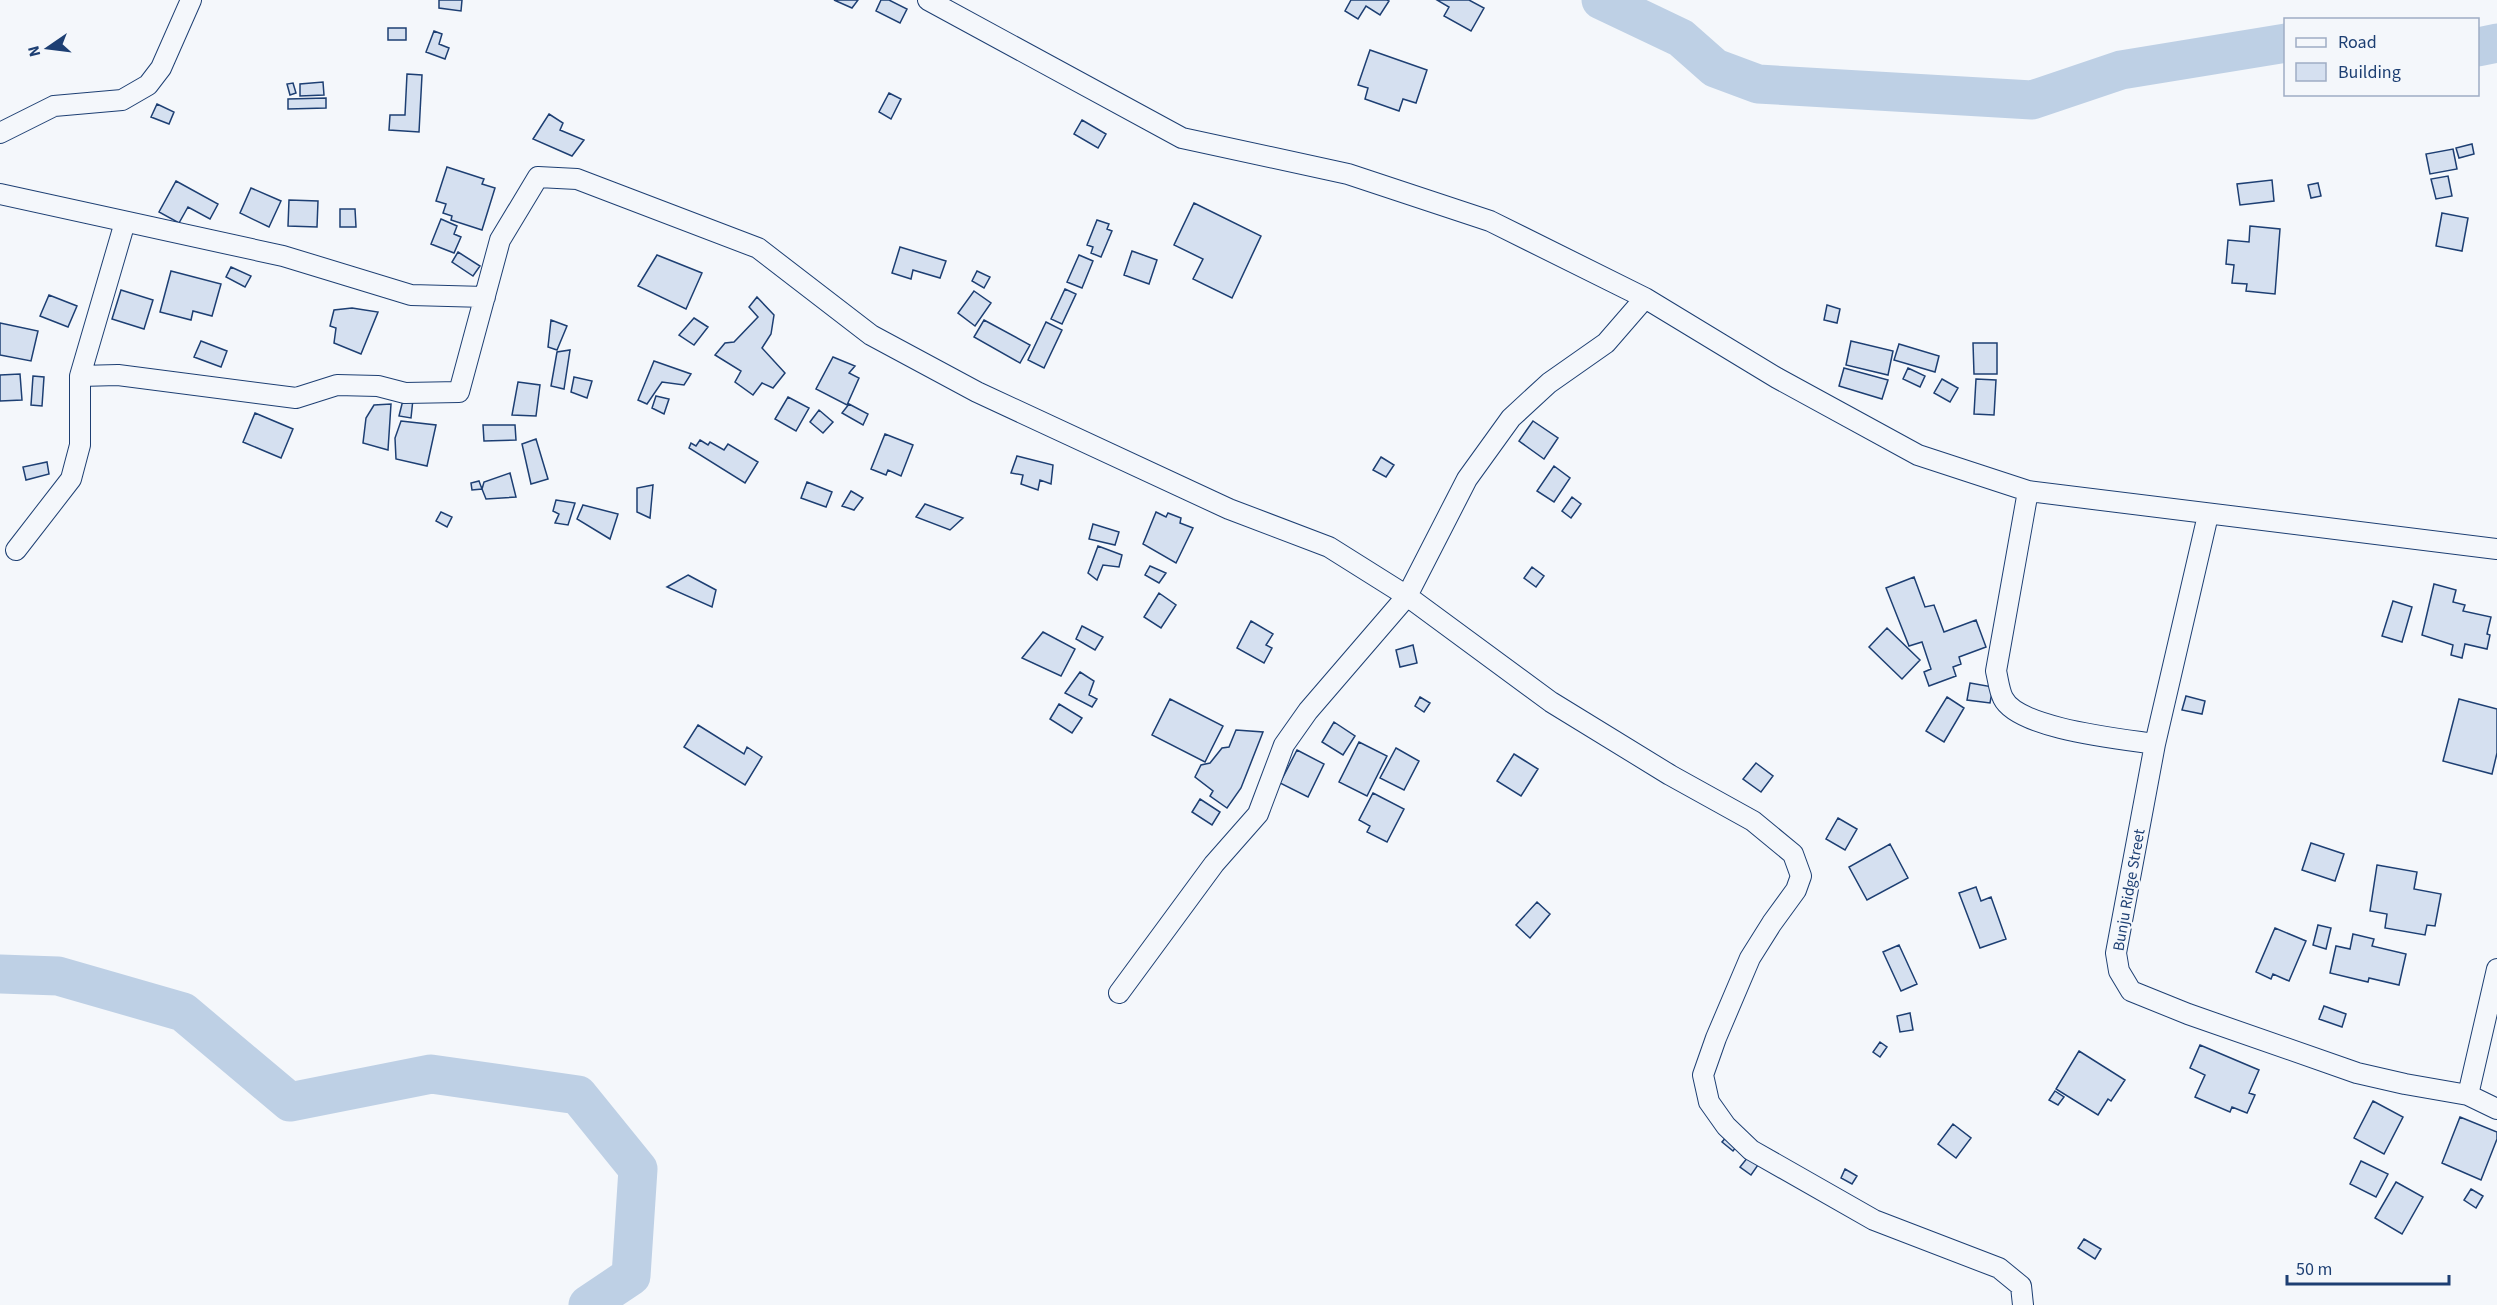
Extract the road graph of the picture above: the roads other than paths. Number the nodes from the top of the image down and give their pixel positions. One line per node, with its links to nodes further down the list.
1 (191, 0): 3 (street)
2 (928, 0): 7 (street)
3 (0, 134)
4 (0, 194): 5 (street)
5 (125, 222): 6 (street); 8 (street)
6 (485, 297): 8 (street); 13 (street)
7 (1645, 298): 9 (street); 13 (street)
8 (80, 376): 12 (street)
9 (2028, 491): 10 (street); 14 (street)
10 (2208, 515): 11 (street); 14 (street, Bunju Ridge Street)
11 (2497, 549)
12 (16, 550)
13 (1407, 596): 16 (street); 19 (street)
14 (2155, 744): 17 (street, Bunju Ridge Street)
15 (2497, 969): 17 (street)
16 (1119, 993)
17 (2468, 1095): 18 (street, Bunju Ridge Street)
18 (2497, 1109)
19 (2023, 1305)

